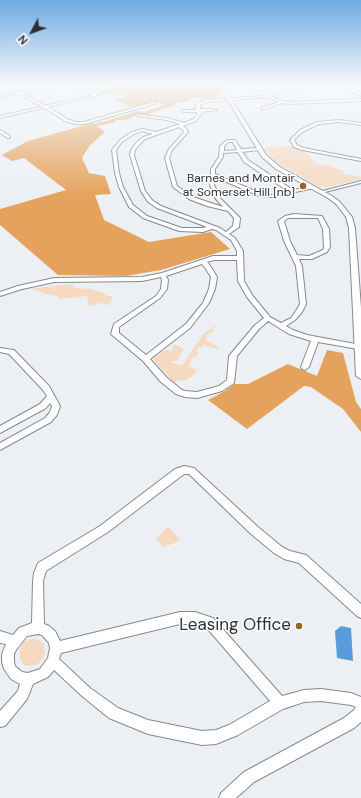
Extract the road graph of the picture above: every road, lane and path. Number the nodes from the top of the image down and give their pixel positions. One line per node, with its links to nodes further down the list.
1 (69, 121): 2 (street)
2 (87, 121)
3 (172, 121): 9 (street)
4 (190, 121): 9 (street)
5 (242, 121): 13 (street)
6 (336, 121): 16 (street)
7 (341, 121): 8 (street)
8 (361, 124)
9 (181, 125): 11 (street); 22 (street)
10 (0, 131): 12 (street)
11 (155, 133): 23 (street); 23 (street)
12 (9, 137)
13 (259, 149): 14 (street); 19 (street)
14 (241, 150): 15 (street); 15 (street); 20 (street)
15 (222, 152): 17 (street)
16 (361, 160)
17 (214, 175): 20 (street); 22 (street)
18 (361, 182): 21 (street)
19 (312, 187): 20 (street); 21 (street)
20 (293, 192)
21 (321, 192): 33 (street)
22 (228, 210): 24 (street)
23 (211, 227): 24 (street)
24 (226, 233): 26 (street)
25 (295, 257): 25 (street); 31 (street)
26 (240, 258): 27 (street); 30 (street)
27 (203, 262): 28 (street); 35 (street)
28 (163, 275): 29 (street); 35 (street)
29 (0, 294)
30 (268, 318): 31 (street); 35 (street)
31 (280, 326): 32 (street)
32 (315, 340): 33 (street); 36 (street)
33 (358, 347): 37 (street)
34 (0, 350): 38 (street)
35 (146, 359)
36 (304, 367)
37 (361, 376)
38 (51, 396): 39 (street); 40 (street)
39 (0, 430)
40 (0, 447)
41 (361, 612): 42 (street)
42 (38, 628): 44 (street); 45 (street)
43 (0, 637): 44 (street)
44 (14, 642): 47 (street)
45 (56, 648): 46 (street); 48 (street)
46 (53, 661): 47 (street); 48 (street)
47 (28, 679): 51 (street)
48 (280, 703): 49 (street)
49 (361, 703)
50 (361, 711): 52 (street)
51 (0, 721)
52 (226, 798)

